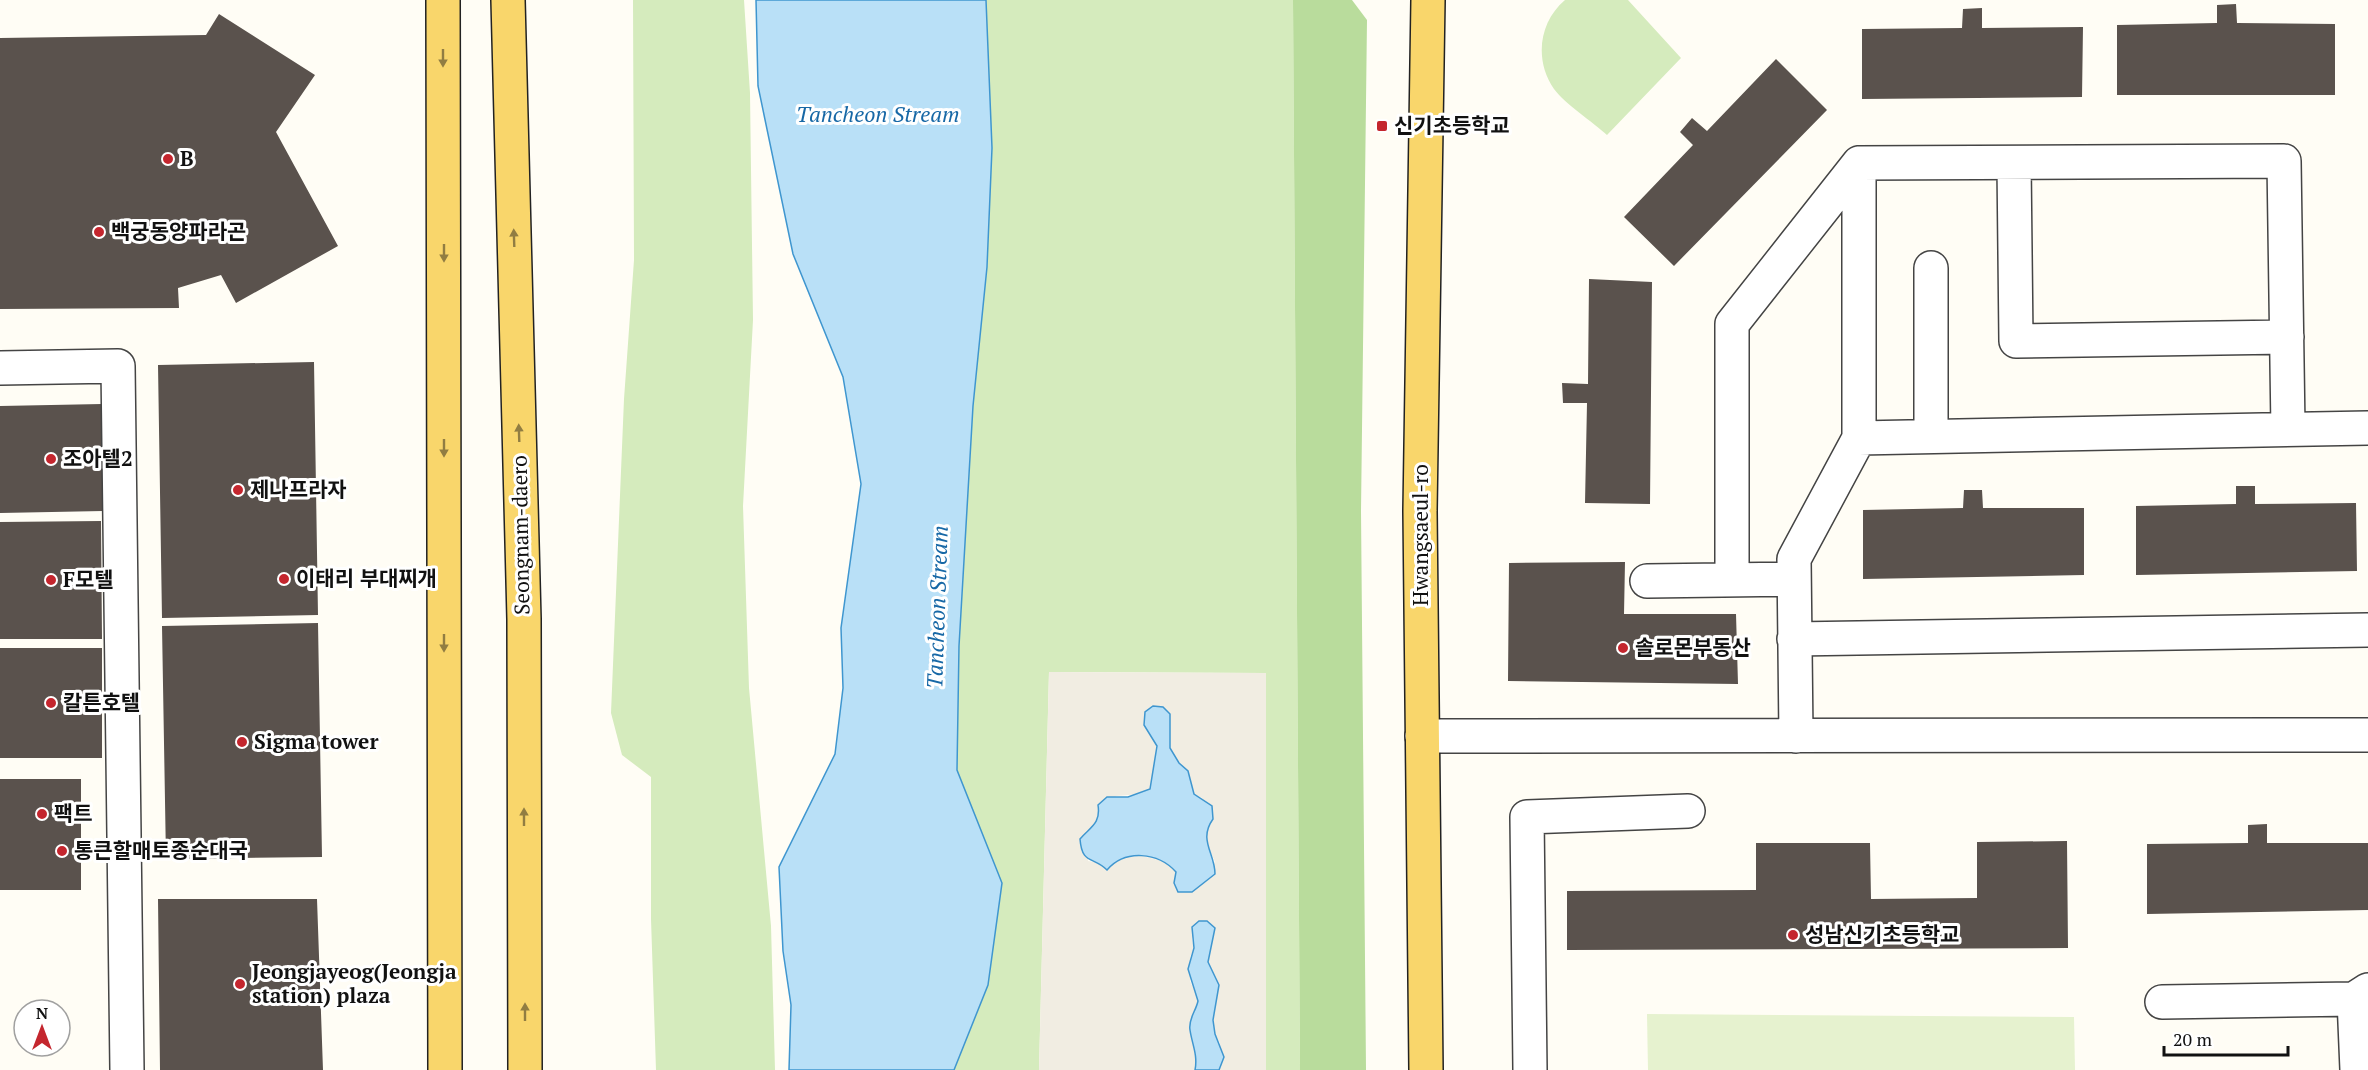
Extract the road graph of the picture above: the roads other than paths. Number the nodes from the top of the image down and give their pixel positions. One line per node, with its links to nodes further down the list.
1 (443, 0): 25 (main road, one-way to 25)
2 (508, 0): 26 (main road, Seongnam-daero, one-way to 2)
3 (1428, 0): 19 (main road, Hwangsaeul-ro)
4 (1859, 164): 5 (street); 12 (street); 13 (street)
5 (2014, 164): 7 (street); 7 (street)
6 (1930, 268): 11 (street)
7 (2287, 337): 10 (street)
8 (0, 368): 24 (street)
9 (2368, 428): 10 (street)
10 (2288, 429): 11 (street)
11 (1931, 435): 12 (street)
12 (1859, 438): 14 (street)
13 (1732, 579): 14 (street); 15 (street)
14 (1792, 579): 17 (street)
15 (1647, 581)
16 (2368, 630): 17 (street)
17 (1794, 639): 20 (street)
18 (2368, 735): 20 (street)
19 (1422, 736): 20 (street); 27 (main road, Hwangsaeul-ro)
20 (1796, 736)
21 (1688, 811): 28 (street)
22 (2361, 995): 23 (street); 29 (street)
23 (2162, 1002)
24 (127, 1070)
25 (445, 1070)
26 (525, 1070)
27 (1426, 1070)
28 (1530, 1070)
29 (2357, 1070)

